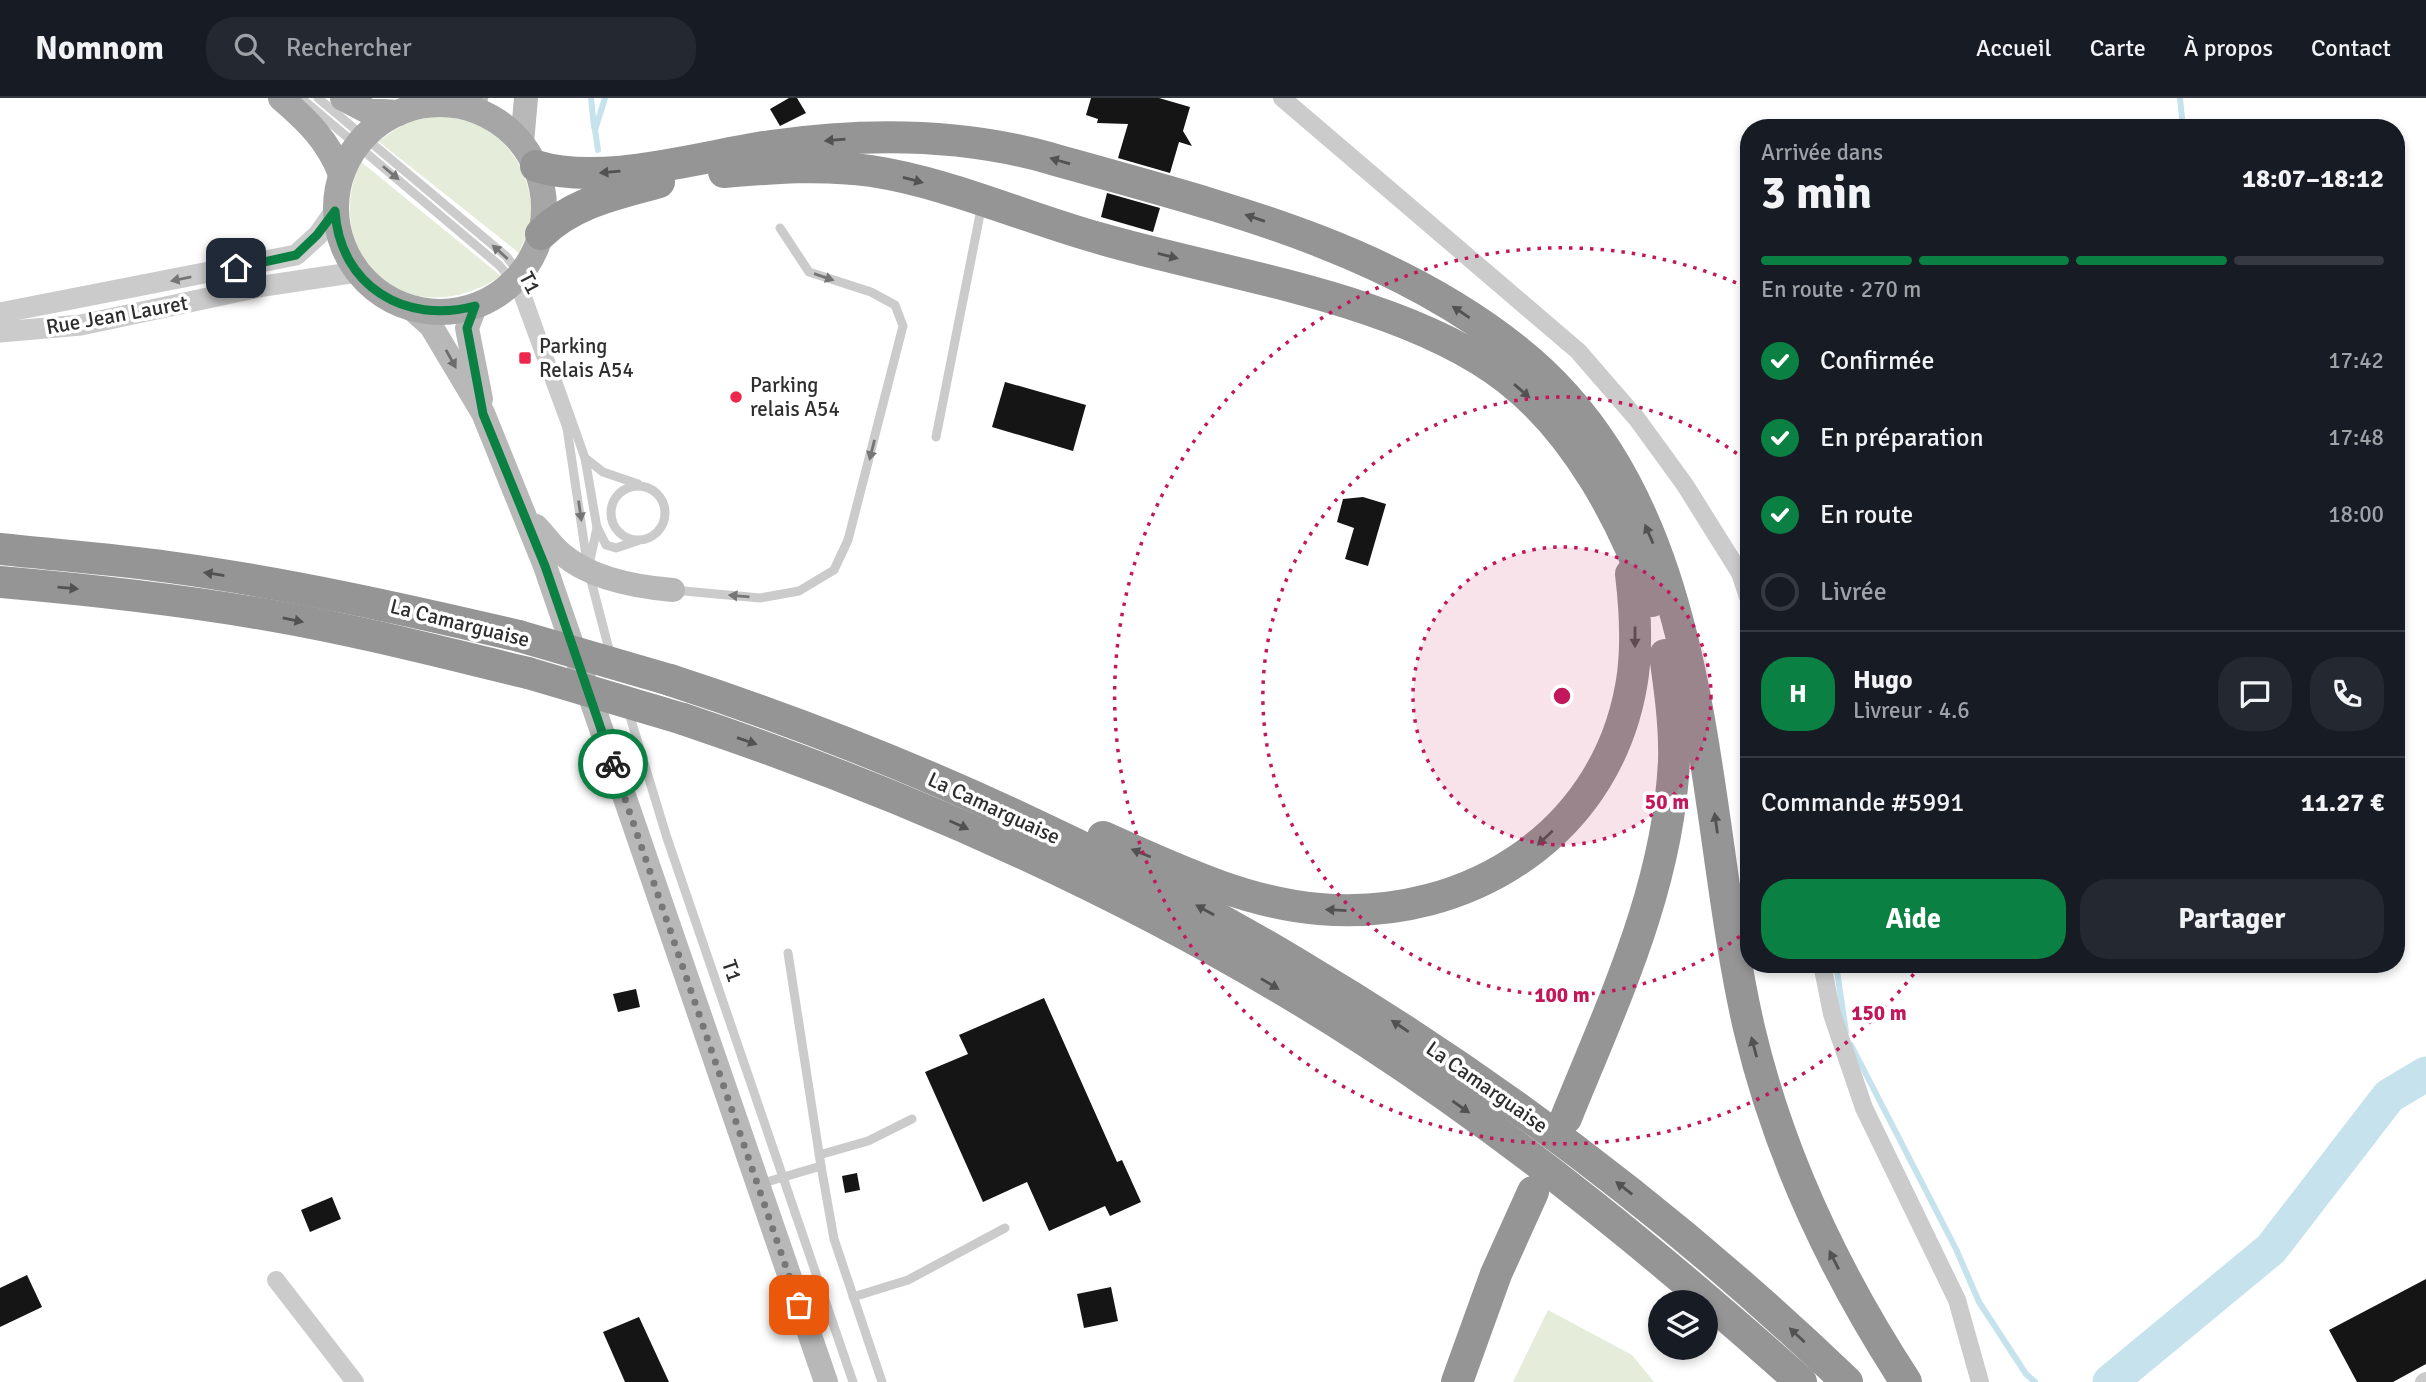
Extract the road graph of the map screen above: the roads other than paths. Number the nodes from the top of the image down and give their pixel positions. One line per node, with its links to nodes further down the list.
1 (281, 98): 11 (main road)
2 (301, 98): 9 (lane, T1 / T1)
3 (318, 98): 9 (lane, T1 / T1)
4 (343, 98): 8 (main road)
5 (526, 98): 10 (main road)
6 (1282, 98): 33 (street)
7 (468, 102): 8 (main road); 10 (main road)
8 (398, 113): 9 (main road)
9 (360, 140): 11 (main road); 17 (lane, T1 / T1)
10 (529, 155): 15 (main road); 36 (highway, one-way to 10)
11 (341, 174): 13 (main road)
12 (983, 202): 15 (highway, one-way to 12); 24 (lane); 30 (highway, one-way to 30)
13 (335, 211): 16 (main road); 20 (street, Rue Jean Lauret, one-way to 20)
14 (780, 228): 35 (lane, one-way to 35)
15 (541, 234): 17 (main road)
16 (357, 272): 19 (main road); 21 (street, Rue Jean Lauret)
17 (517, 278): 18 (main road); 23 (lane, T1 / T1); 25 (lane, T1 / T1)
18 (475, 306): 19 (main road); 22 (main road)
19 (412, 309): 22 (main road, one-way to 22)
20 (0, 313)
21 (0, 332)
22 (483, 414): 27 (main road)
23 (568, 428): 28 (lane); 32 (lane, T1 / T1, one-way to 32)
24 (936, 437)
25 (585, 458): 26 (lane); 28 (lane, T1 / T1)
26 (643, 486): 29 (lane); 29 (lane)
27 (524, 515): 32 (main road); 46 (main road)
28 (597, 528): 29 (lane); 32 (lane, T1 / T1)
29 (637, 541)
30 (1628, 545): 36 (highway); 39 (highway, one-way to 39)
31 (0, 549): 39 (highway, La Camarguaise, one-way to 31, bridge)
32 (588, 569): 35 (main road); 37 (lane, T1 / T1)
33 (1740, 573)
34 (0, 582): 47 (highway, La Camarguaise, one-way to 47, bridge)
35 (673, 590)
36 (1687, 670): 62 (highway, one-way to 36)
37 (616, 672)
38 (620, 684): 45 (lane, T1 / T1)
39 (784, 717): 61 (highway, La Camarguaise, one-way to 39)
40 (788, 953): 43 (lane)
41 (1824, 973): 63 (street)
42 (912, 1119): 43 (lane)
43 (819, 1155): 44 (lane)
44 (821, 1167): 45 (lane); 51 (lane)
45 (784, 1177): 46 (lane); 55 (lane, T1 / T1)
46 (758, 1184): 54 (main road)
47 (1589, 1200): 50 (highway); 60 (highway, La Camarguaise)
48 (1004, 1228): 51 (lane)
49 (276, 1280): 53 (street)
50 (1669, 1290)
51 (853, 1297): 56 (lane)
52 (1718, 1335): 59 (highway)
53 (355, 1382)
54 (826, 1382)
55 (853, 1382)
56 (882, 1382)
57 (1457, 1382): 58 (highway)
58 (1473, 1382)
59 (1768, 1382)
60 (1801, 1382)
61 (1847, 1382)
62 (1906, 1382)
63 (1980, 1382)

